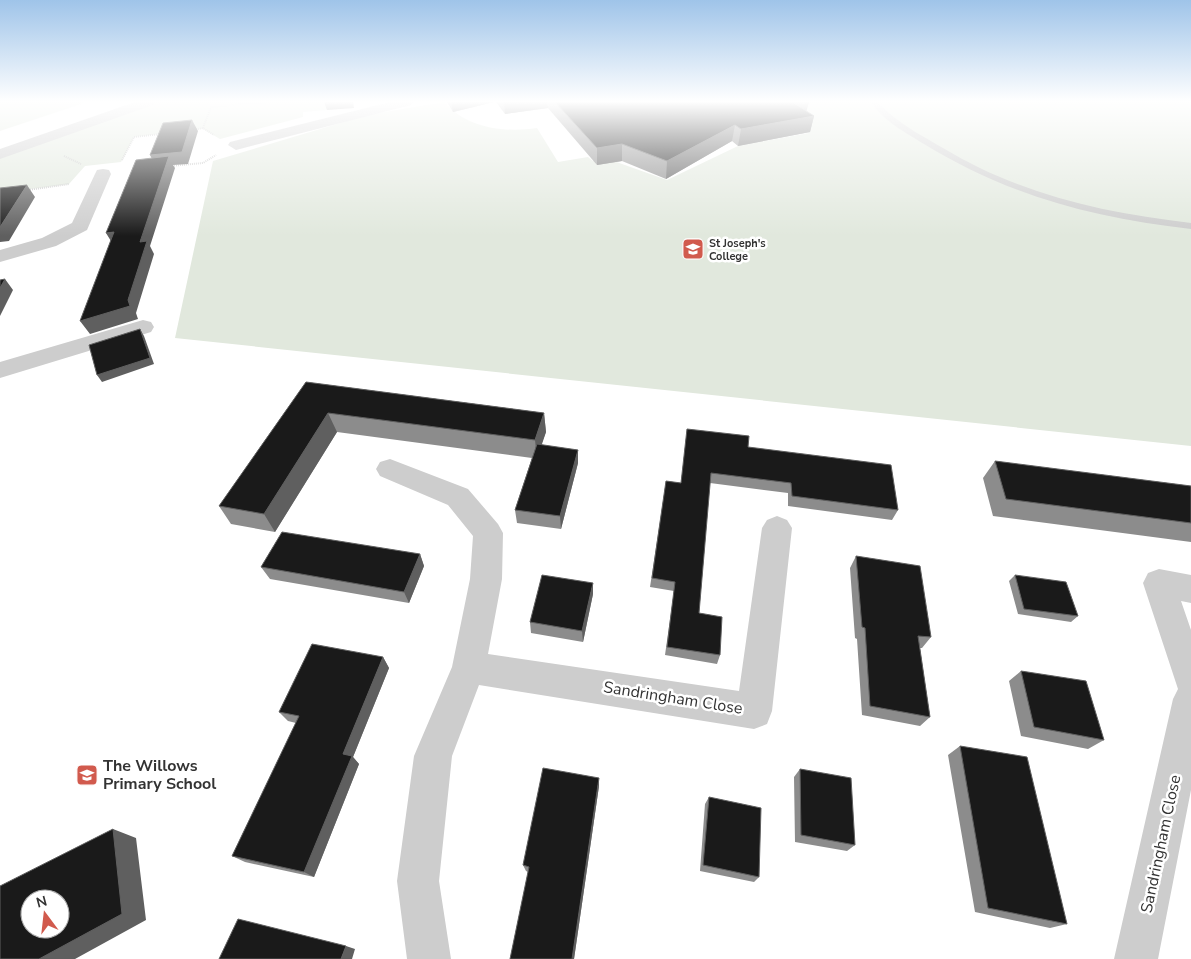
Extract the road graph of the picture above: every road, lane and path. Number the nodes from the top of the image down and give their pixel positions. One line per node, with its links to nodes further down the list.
1 (19, 147): 6 (street)
2 (42, 147): 8 (path)
3 (129, 147): 7 (path)
4 (224, 147): 9 (path)
5 (933, 147): 14 (lane)
6 (0, 154)
7 (121, 162)
8 (85, 166): 10 (path); 11 (path)
9 (167, 167)
10 (103, 174): 15 (street)
11 (69, 184): 12 (path); 13 (path)
12 (20, 191)
13 (65, 192)
14 (1191, 226)
15 (0, 256)
16 (143, 328): 17 (street)
17 (0, 370)
18 (390, 469): 21 (street)
19 (776, 528): 21 (street, Sandringham Close)
20 (1191, 589): 22 (street)
21 (469, 667): 24 (street)
22 (1191, 680)
23 (1191, 699): 25 (street, Sandringham Close)
24 (429, 959)
25 (1136, 959)

